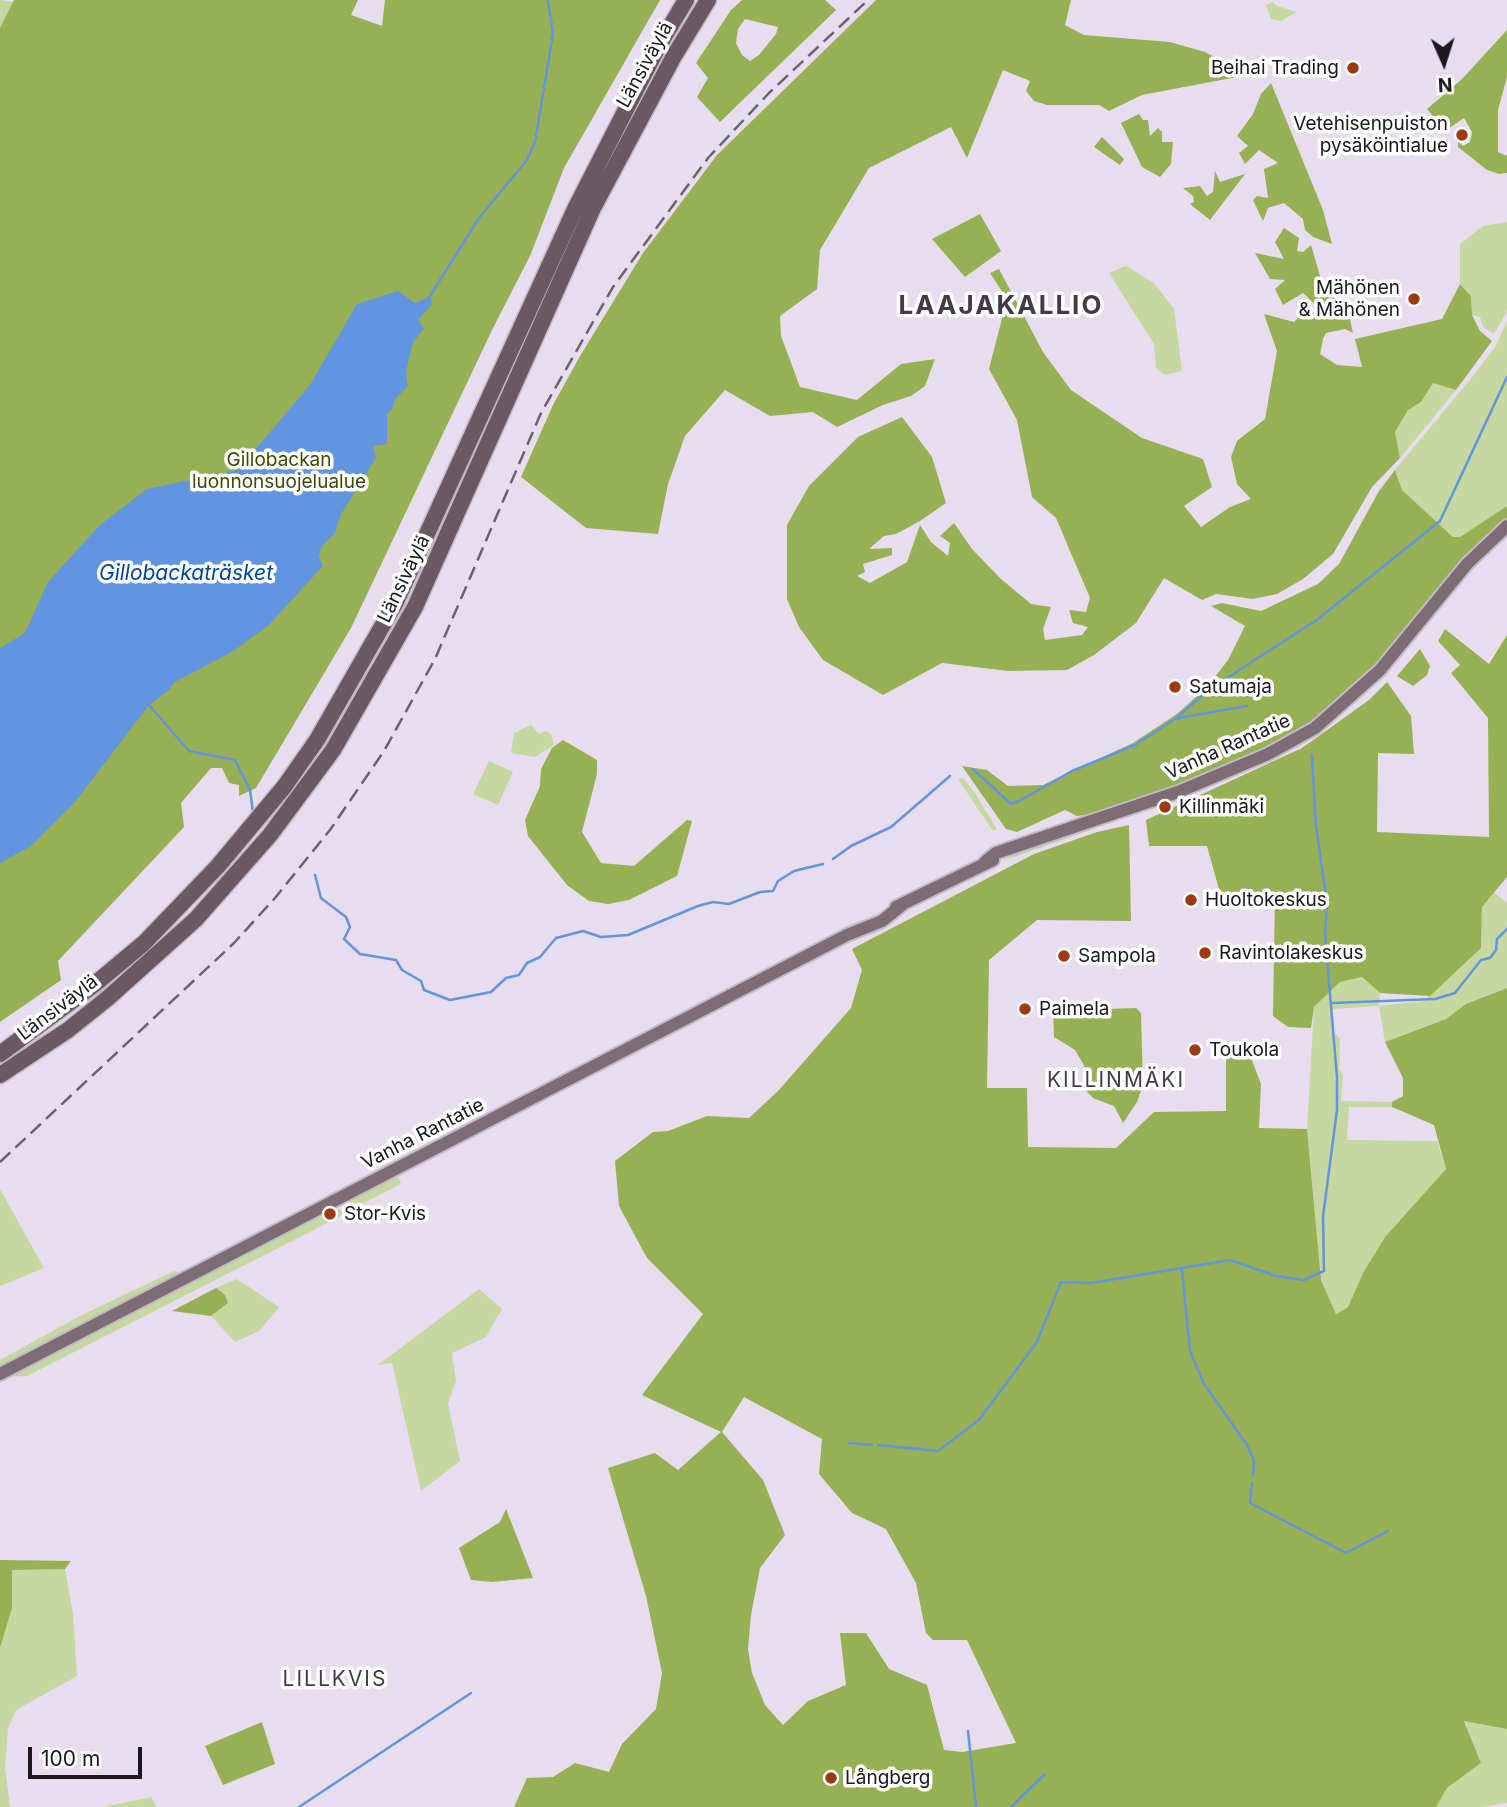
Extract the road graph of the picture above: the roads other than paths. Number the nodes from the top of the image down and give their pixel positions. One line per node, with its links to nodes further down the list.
1 (686, 0): 4 (highway, Länsiväylä)
2 (708, 0): 5 (highway, Länsiväylä)
3 (1507, 526): 6 (main road, Vanha Rantatie)
4 (0, 1054)
5 (0, 1075)
6 (0, 1374)

